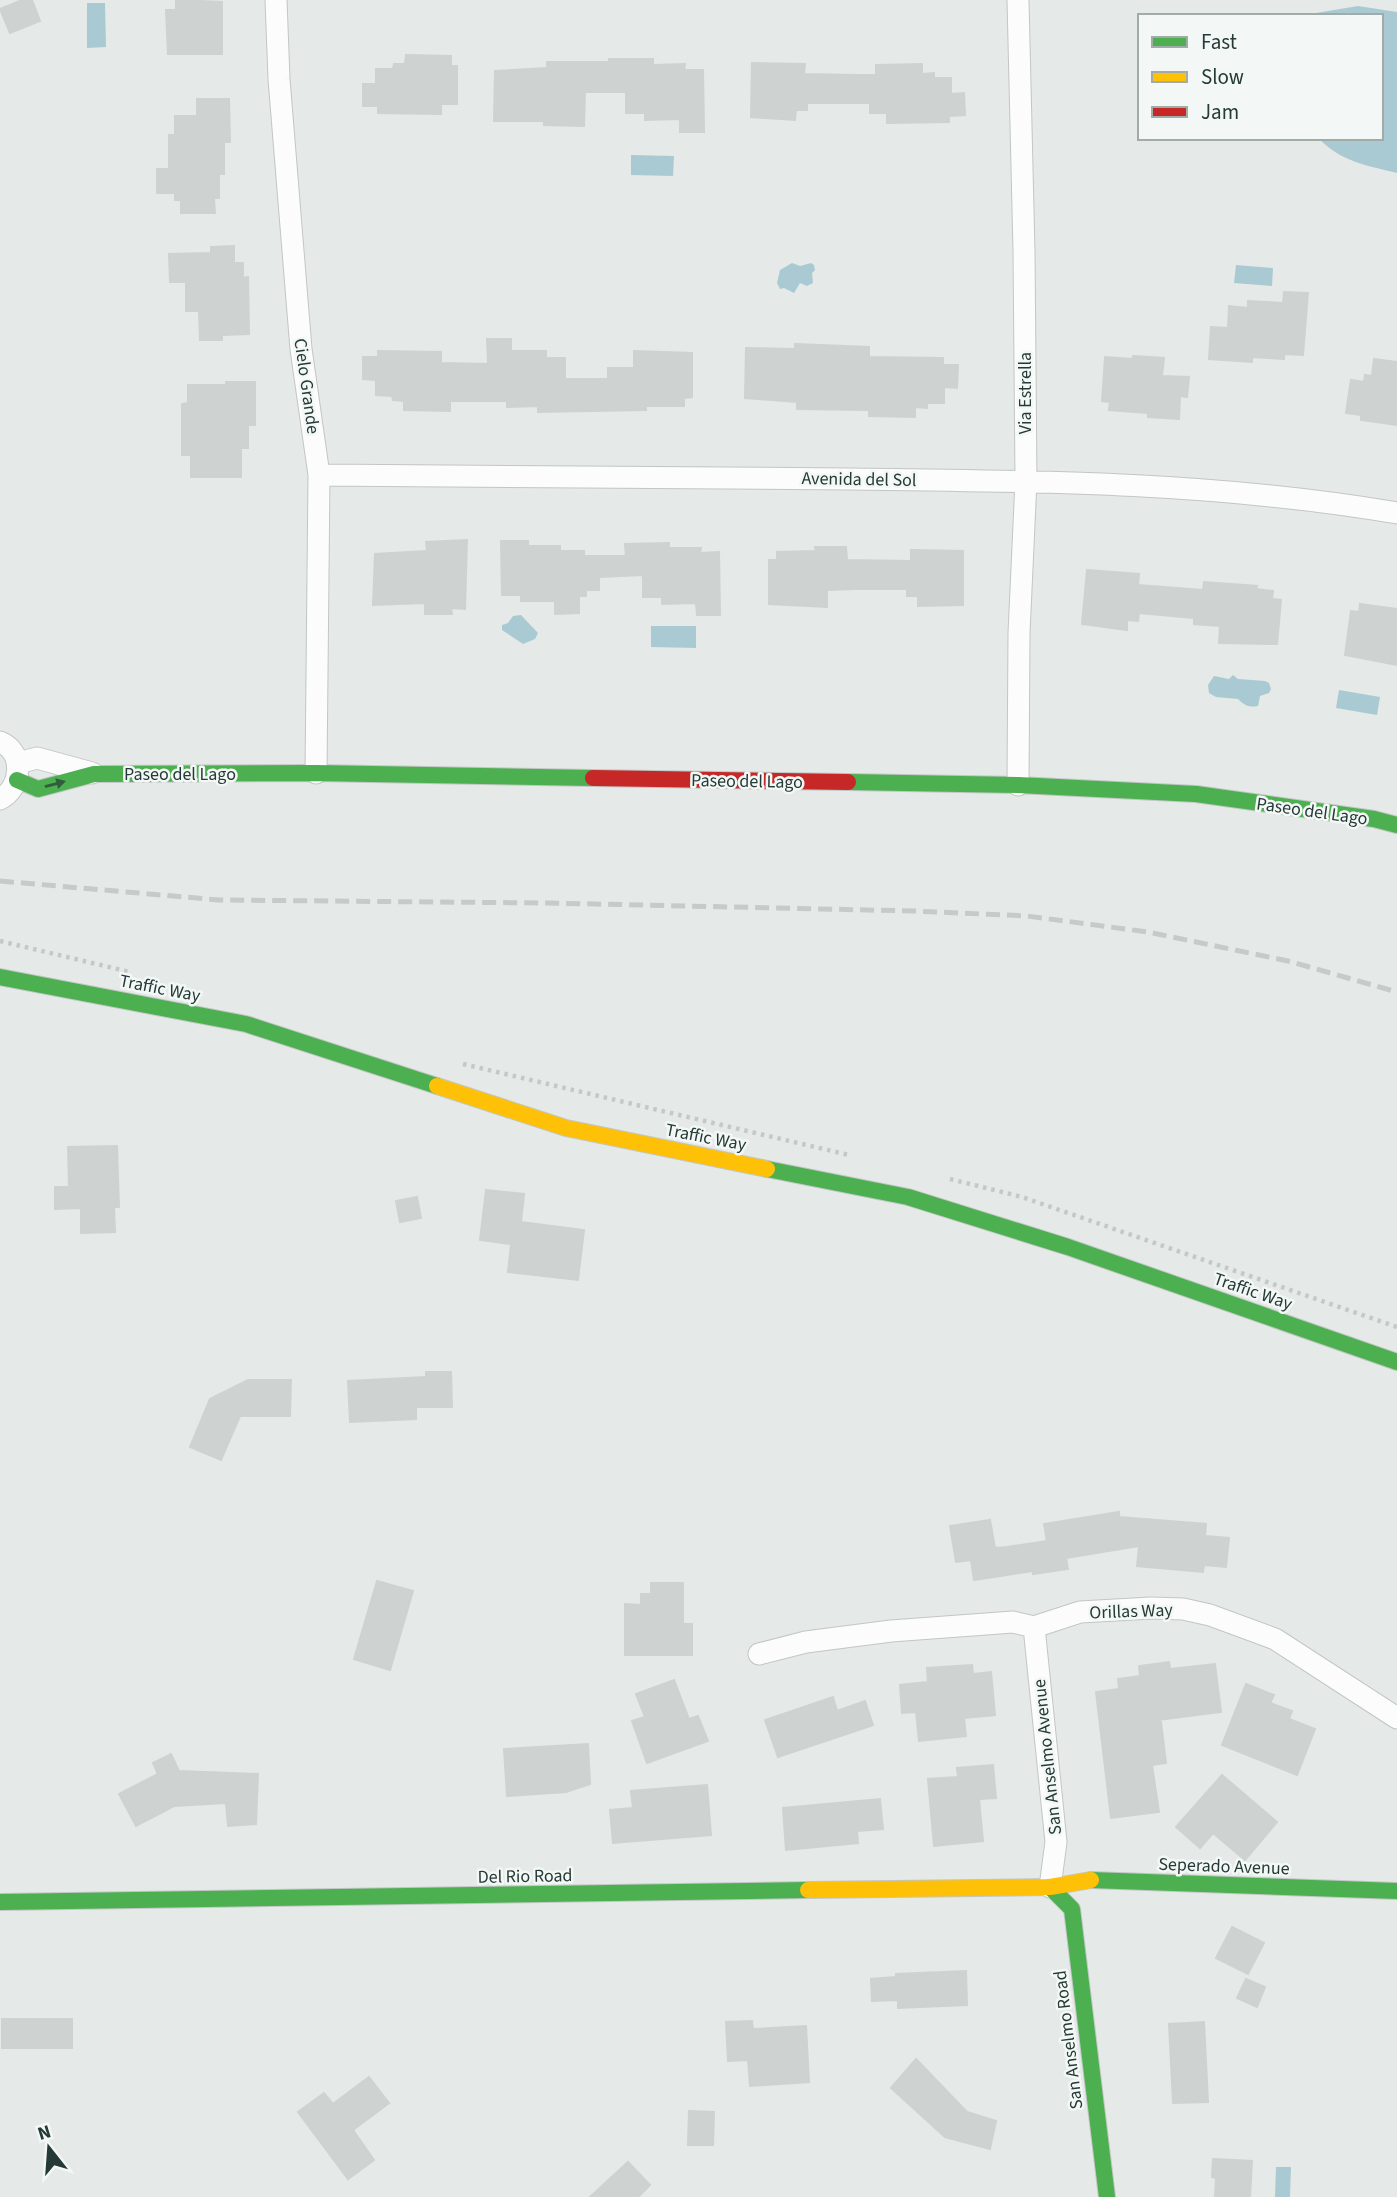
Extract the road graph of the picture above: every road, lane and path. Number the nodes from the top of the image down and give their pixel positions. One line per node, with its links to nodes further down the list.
1 (276, 0): 3 (street, Cielo Grande)
2 (1018, 0): 4 (street, Via Estrella)
3 (319, 475): 4 (street, Avenida del Sol); 8 (street, Cielo Grande)
4 (1026, 481): 5 (street, Avenida del Sol); 10 (street, Via Estrella)
5 (1397, 513)
6 (0, 742): 7 (street)
7 (18, 771): 9 (street, Paseo del Lago); 9 (street, Paseo del Lago, one-way to 9); 11 (street)
8 (316, 773): 9 (street, Paseo del Lago); 10 (street, Paseo del Lago)
9 (94, 774)
10 (1018, 785): 12 (street, Paseo del Lago)
11 (0, 799)
12 (1397, 825)
13 (0, 941): 14 (path)
14 (138, 974)
15 (0, 977): 20 (street, Traffic Way)
16 (462, 1063): 17 (path)
17 (853, 1156)
18 (944, 1178): 19 (path)
19 (1397, 1328)
20 (1397, 1362)
21 (1034, 1627): 22 (street, Orillas Way); 23 (street, Orillas Way); 24 (street, San Anselmo Avenue)
22 (759, 1654)
23 (1397, 1718)
24 (1050, 1887): 25 (street, Seperado Avenue); 26 (street, Del Rio Road); 27 (street, San Anselmo Road)
25 (1397, 1891)
26 (0, 1902)
27 (1107, 2197)

